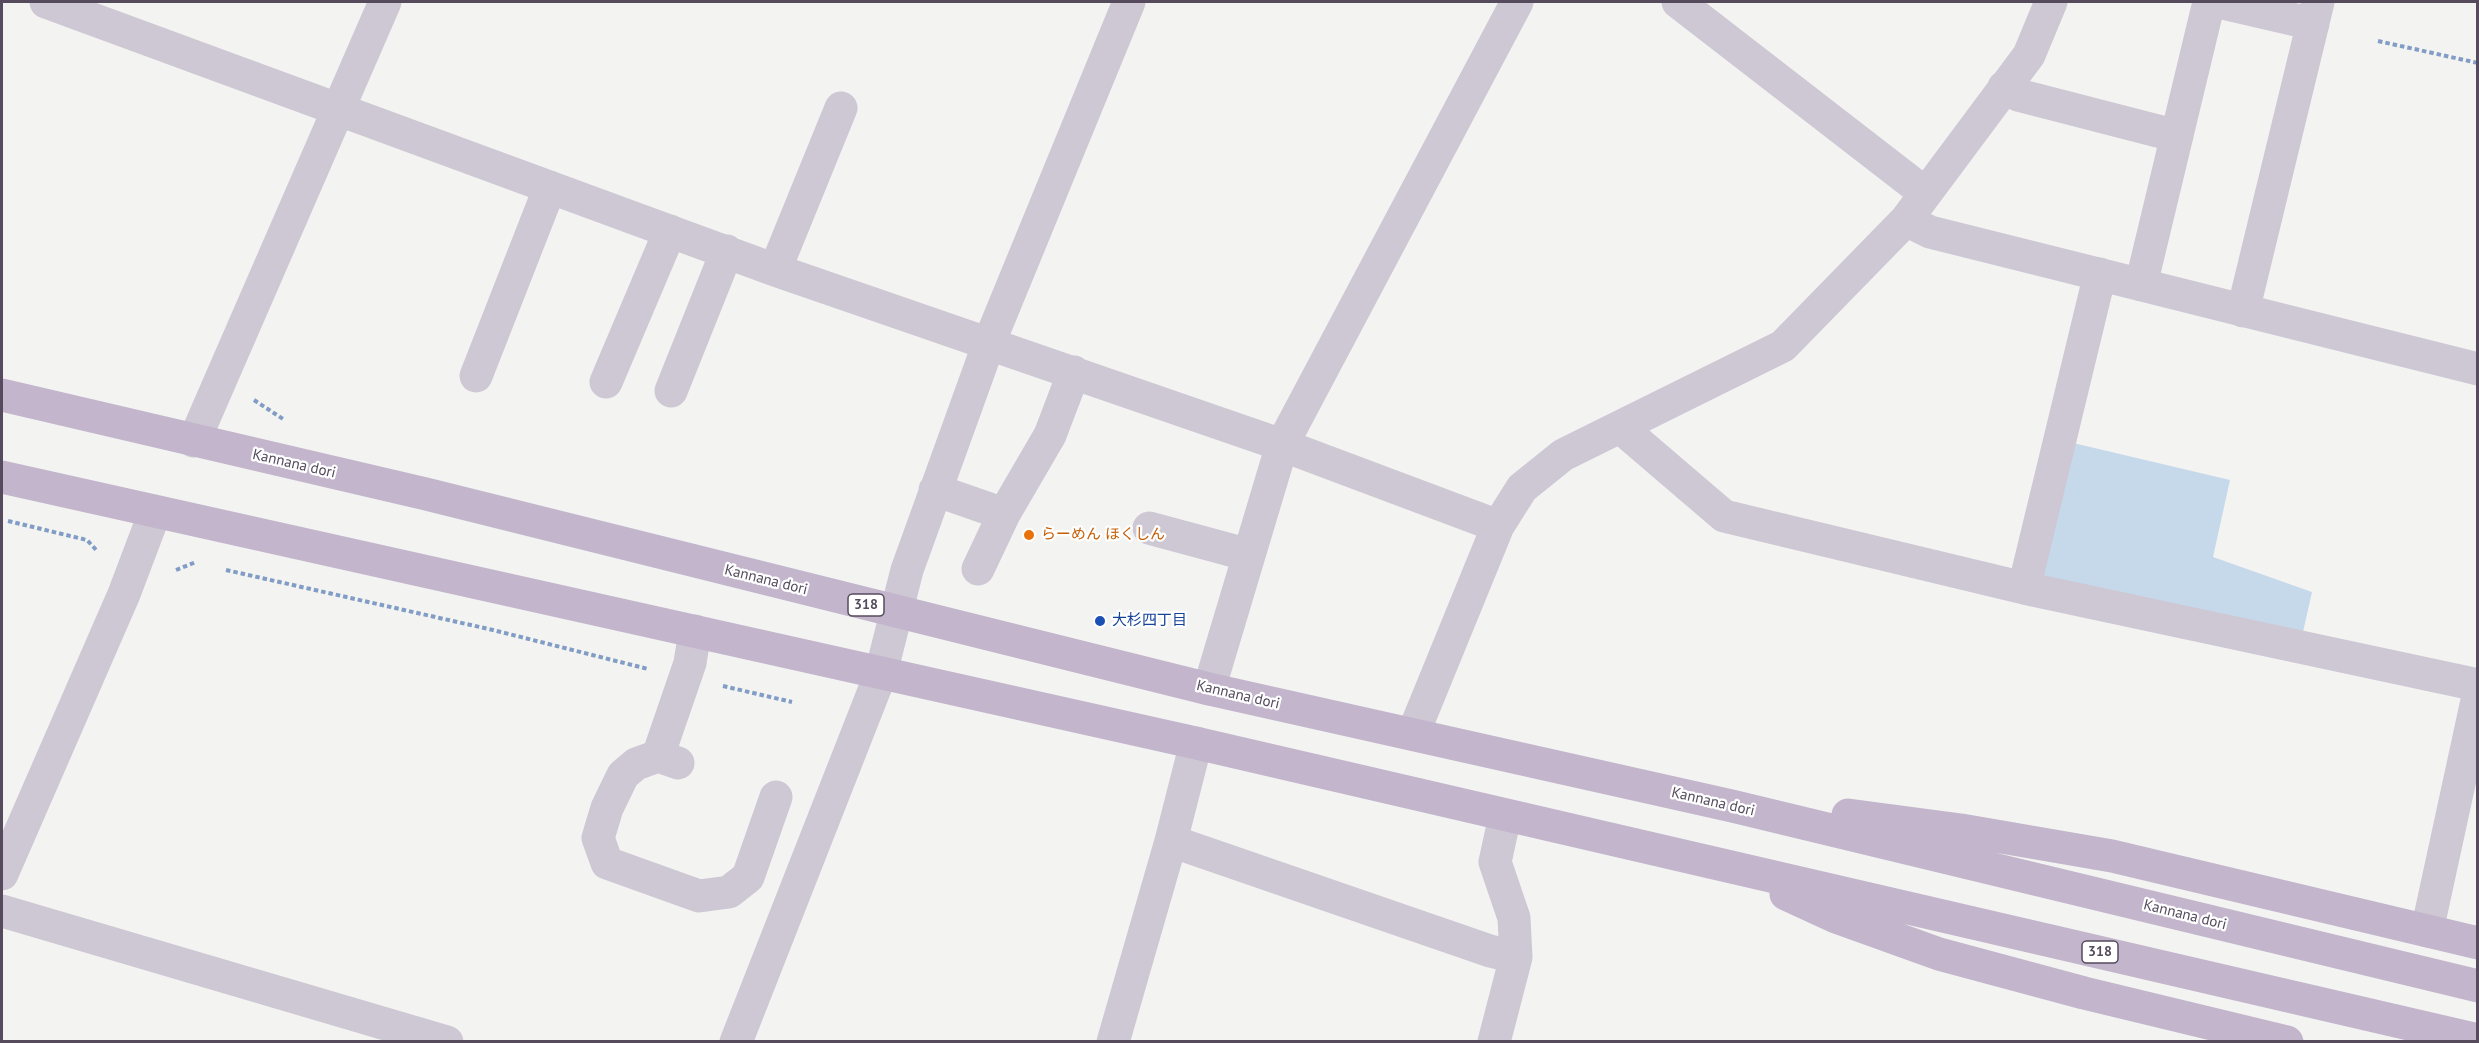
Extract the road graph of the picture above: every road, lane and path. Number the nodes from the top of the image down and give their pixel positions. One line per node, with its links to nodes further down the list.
1 (46, 2): 13 (street)
2 (385, 2): 13 (street)
3 (1129, 2): 25 (street)
4 (1517, 2): 36 (street)
5 (1678, 2): 17 (street)
6 (2051, 2): 12 (street)
7 (2208, 2): 15 (street)
8 (2218, 2): 9 (street)
9 (2315, 13): 24 (street)
10 (2378, 41): 11 (path)
11 (2478, 63)
12 (2004, 87): 15 (street); 17 (street)
13 (337, 108): 16 (street); 35 (street)
14 (841, 108): 21 (street)
15 (2177, 136): 23 (street)
16 (550, 187): 19 (street); 28 (street)
17 (1925, 194): 18 (street)
18 (1906, 220): 22 (street); 34 (street)
19 (670, 231): 20 (street); 29 (street)
20 (727, 251): 21 (street); 30 (street)
21 (775, 270): 25 (street)
22 (2100, 274): 23 (street); 50 (street)
23 (2141, 285): 24 (street)
24 (2243, 311): 26 (street)
25 (989, 343): 27 (street); 38 (street)
26 (2478, 369)
27 (1074, 372): 36 (street); 40 (street)
28 (477, 376)
29 (606, 382)
30 (671, 391)
31 (246, 394): 33 (path)
32 (2, 395): 35 (main road, Kannana dori / 318)
33 (290, 424)
34 (1620, 427): 42 (street); 50 (street)
35 (194, 441): 51 (main road, Kannana dori / 318)
36 (1282, 445): 42 (street); 44 (street)
37 (2, 477): 39 (main road, 318)
38 (935, 490): 40 (street); 51 (street)
39 (155, 512): 52 (main road, 318); 67 (street)
40 (1004, 514): 48 (street)
41 (2, 520): 45 (path)
42 (1498, 526): 60 (street)
43 (1149, 528): 44 (street)
44 (1249, 555): 57 (street)
45 (102, 556)
46 (205, 564): 49 (path)
47 (216, 567): 53 (path)
48 (978, 569)
49 (168, 577)
50 (2024, 588): 56 (street)
51 (897, 613): 54 (street); 57 (main road, Kannana dori / 318)
52 (694, 631): 54 (main road, 318); 63 (street)
53 (657, 671)
54 (881, 673): 61 (main road, 318); 63 (street)
55 (718, 685): 59 (path)
56 (2478, 685)
57 (1209, 688): 60 (main road, Kannana dori / 318)
58 (2478, 696): 69 (street)
59 (792, 702)
60 (1413, 734): 62 (main road, Kannana dori / 318)
61 (1196, 743): 64 (main road, 318); 65 (street)
62 (1732, 806): 69 (main road); 72 (main road, Kannana dori / 318)
63 (826, 813): 75 (street)
64 (1505, 816): 66 (main road, 318); 71 (street)
65 (1172, 841): 71 (street); 76 (street)
66 (1723, 865): 73 (main road, 318); 78 (main road)
67 (2, 874)
68 (2, 911): 74 (street)
69 (2427, 931): 70 (main road)
70 (2478, 943)
71 (1516, 957): 77 (street)
72 (2478, 986)
73 (2478, 1040)
74 (447, 1041)
75 (736, 1041)
76 (1113, 1041)
77 (1494, 1041)
78 (2287, 1041)

